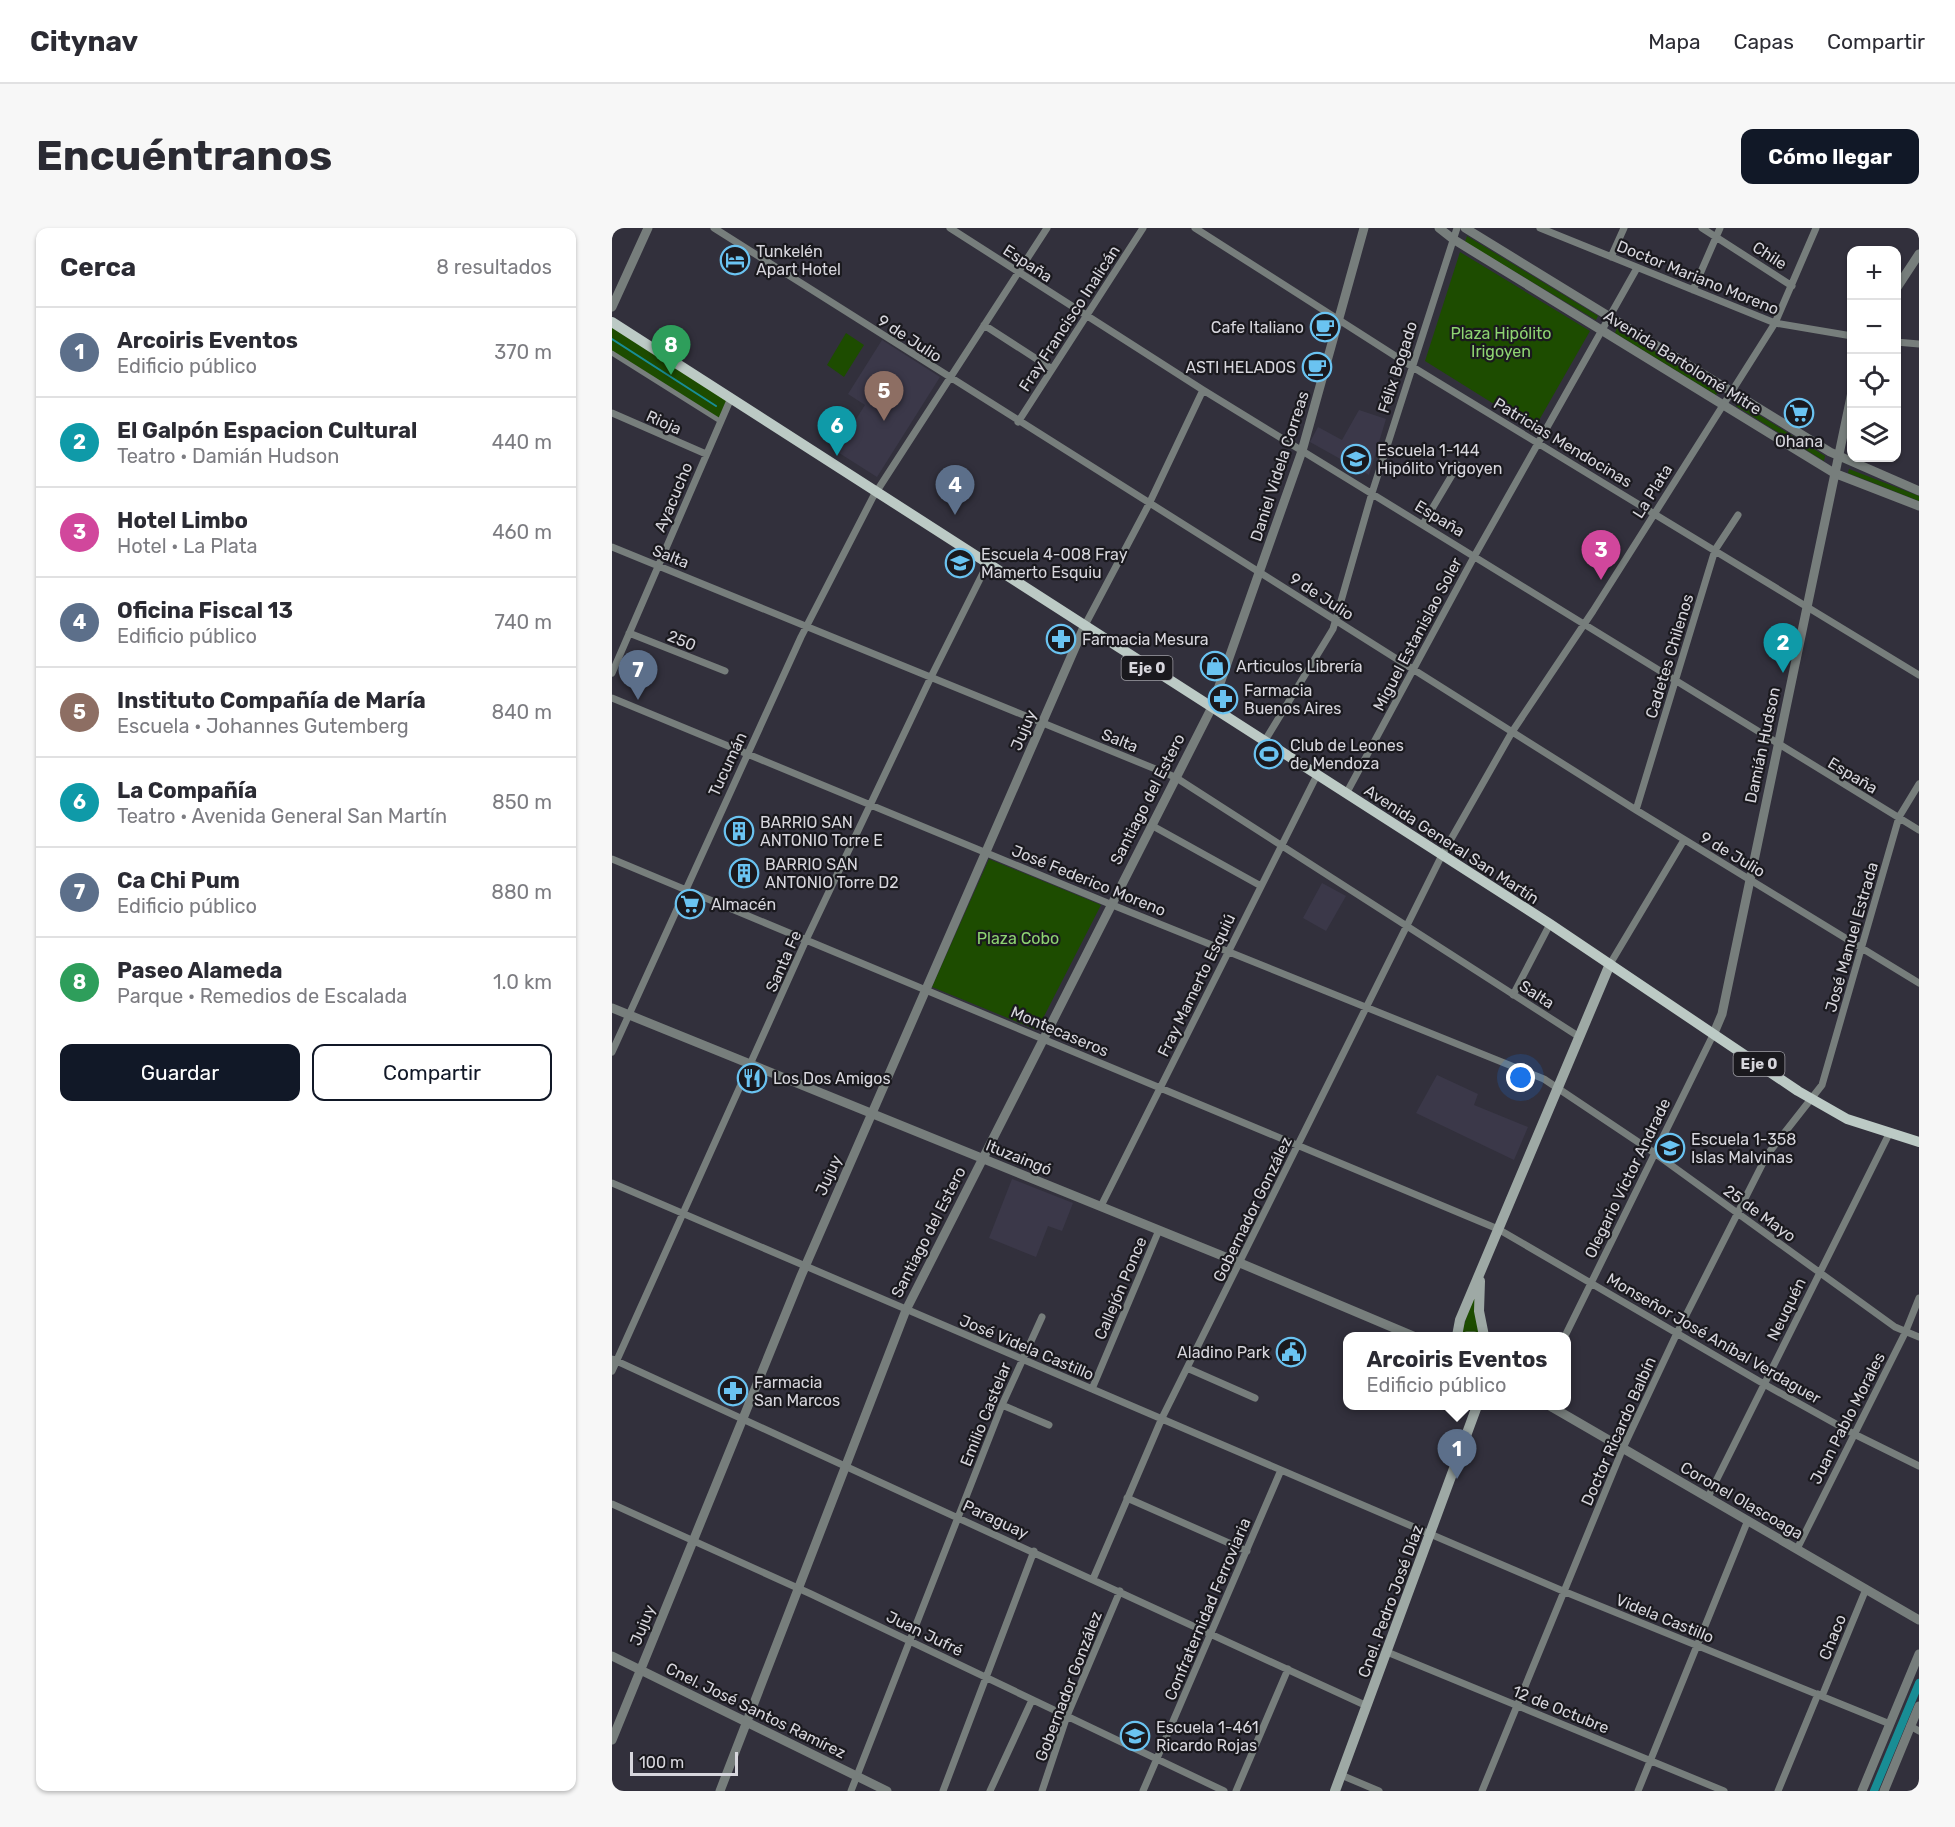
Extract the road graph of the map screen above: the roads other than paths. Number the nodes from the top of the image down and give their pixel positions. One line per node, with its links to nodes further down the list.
1 (648, 228): 25 (street)
2 (714, 228): 39 (street, 9 de Julio)
3 (950, 228): 21 (street, España)
4 (1047, 228): 21 (street, Tucumán)
5 (1143, 228): 26 (street, Fray Francisco Inalicán)
6 (1196, 228): 28 (street, Patricias Mendocinas)
7 (1364, 228): 28 (street, Daniel Videla Correas)
8 (1439, 228): 17 (street, Avenida Bartolomé Mitre)
9 (1457, 228): 17 (street, Félix Bogado)
10 (1466, 228): 27 (street, Avenida Bartolomé Mitre)
11 (1540, 228): 19 (street, Doctor Mariano Moreno)
12 (1624, 228): 19 (street)
13 (1702, 228): 16 (street, Chile)
14 (1720, 228): 16 (street)
15 (1816, 228): 23 (street, La Plata)
16 (1716, 237): 23 (street, Chile); 24 (street)
17 (1453, 239): 32 (street, Avenida Bartolomé Mitre); 37 (street, Félix Bogado)
18 (1919, 254): 22 (street)
19 (1611, 257): 20 (street, Doctor Mariano Moreno)
20 (1637, 268): 24 (street, Doctor Mariano Moreno); 27 (street, Miguel Estanislao Soler)
21 (1018, 272): 26 (street, España); 31 (street, Tucumán)
22 (1901, 281)
23 (1792, 286): 30 (street, La Plata)
24 (1693, 290): 30 (street, Doctor Mariano Moreno)
25 (612, 307)
26 (1086, 316): 38 (street, Fray Francisco Inalicán); 40 (street, España)
27 (1609, 318): 32 (street, Miguel Estanislao Soler); 41 (street, Avenida Bartolomé Mitre)
28 (1339, 321): 37 (street, Patricias Mendocinas); 49 (street, Daniel Videla Correas)
29 (612, 322): 42 (main road, Avenida General San Martín / Eje 0)
30 (1775, 323): 33 (street, Doctor Mariano Moreno); 41 (street, La Plata)
31 (984, 325): 38 (street); 39 (street, Tucumán)
32 (1602, 330): 43 (street, Avenida Bartolomé Mitre); 48 (street, Miguel Estanislao Soler)
33 (1847, 335)
34 (1901, 342): 35 (street)
35 (1919, 344)
36 (612, 353): 46 (street)
37 (1412, 366): 48 (street, Patricias Mendocinas); 56 (street, Félix Bogado)
38 (1052, 369): 47 (street, Fray Francisco Inalicán)
39 (949, 379): 47 (street, 9 de Julio); 55 (street, Tucumán)
40 (1203, 390): 49 (street, España); 57 (street)
41 (1731, 392): 43 (street, La Plata); 51 (street, Avenida Bartolomé Mitre)
42 (730, 398): 46 (street, Ayacucho); 55 (main road, Avenida General San Martín / Eje 0)
43 (1723, 405): 53 (street, Avenida Bartolomé Mitre); 59 (street, La Plata)
44 (1848, 408): 51 (street, Damián Hudson)
45 (612, 413): 50 (street, Rioja)
46 (720, 421): 50 (street, Ayacucho)
47 (1018, 422): 57 (street, 9 de Julio)
48 (1538, 443): 59 (street, Patricias Mendocinas); 64 (street, Miguel Estanislao Soler)
49 (1302, 451): 56 (street, España); 67 (street, Daniel Videla Correas)
50 (706, 454): 66 (street, Ayacucho)
51 (1838, 457): 53 (street, Damián Hudson); 54 (street, Avenida Bartolomé Mitre)
52 (1458, 465): 61 (street)
53 (1834, 473): 58 (street, Avenida Bartolomé Mitre); 68 (street, Damián Hudson)
54 (1919, 491)
55 (876, 492): 65 (main road, Avenida General San Martín / Eje 0); 71 (street, Tucumán)
56 (1372, 493): 61 (street, España); 69 (street, Félix Bogado)
57 (1149, 504): 67 (street, 9 de Julio); 72 (street)
58 (1919, 506)
59 (1654, 513): 63 (street, Patricias Mendocinas); 70 (street, La Plata)
60 (1738, 515): 63 (street, Cadetes Chilenos)
61 (1423, 524): 64 (street, España)
62 (612, 547): 66 (street, Salta)
63 (1715, 550): 68 (street, Patricias Mendocinas); 79 (street, Cadetes Chilenos)
64 (1475, 555): 70 (street, España); 74 (street, Miguel Estanislao Soler)
65 (987, 565): 72 (main road, Avenida General San Martín / Eje 0); 78 (street, Santa Fe)
66 (658, 566): 71 (street, Salta); 73 (street, Ayacucho)
67 (1260, 573): 69 (street, 9 de Julio); 81 (street, Daniel Videla Correas)
68 (1807, 606): 77 (street, Patricias Mendocinas); 85 (street, Damián Hudson)
69 (1336, 622): 74 (street, 9 de Julio); 84 (street, Félix Bogado)
70 (1585, 622): 79 (street, España); 83 (street, La Plata)
71 (807, 626): 78 (street, Salta); 86 (street, Tucumán)
72 (1084, 627): 81 (main road, Avenida General San Martín / Eje 0); 82 (street, Jujuy)
73 (629, 633): 75 (street, 250); 76 (street, Ayacucho)
74 (1414, 670): 83 (street, 9 de Julio); 90 (street, Miguel Estanislao Soler)
75 (725, 671)
76 (612, 673)
77 (1919, 675)
78 (931, 676): 82 (street, Salta); 91 (street, Santa Fe)
79 (1675, 681): 85 (street, España); 92 (street, Cadetes Chilenos)
80 (612, 698): 86 (street, José Federico Moreno)
81 (1211, 709): 84 (main road, Avenida General San Martín / Eje 0); 88 (street, Santiago del Estero)
82 (1042, 723): 88 (street, Salta); 98 (street, Jujuy)
83 (1512, 732): 92 (street, 9 de Julio); 99 (street, La Plata)
84 (1264, 742): 87 (main road, Avenida General San Martín / Eje 0)
85 (1777, 744): 93 (street, España); 101 (street, Damián Hudson)
86 (747, 753): 91 (street, José Federico Moreno); 103 (street, Tucumán)
87 (1317, 775): 90 (main road, Avenida General San Martín / Eje 0); 97 (street, Fray Mamerto Esquiú)
88 (1175, 777): 94 (street, Santiago del Estero); 97 (street, Salta)
89 (1919, 784): 93 (street, José Manuel Estrada)
90 (1346, 794): 99 (main road, Avenida General San Martín / Eje 0)
91 (870, 806): 98 (street, José Federico Moreno); 107 (street, Santa Fe)
92 (1636, 810): 96 (street, 9 de Julio)
93 (1899, 818): 95 (street, España); 108 (street, José Manuel Estrada)
94 (1151, 825): 102 (street); 104 (street, Santiago del Estero)
95 (1919, 830)
96 (1684, 840): 101 (street, 9 de Julio); 110 (street)
97 (1281, 845): 102 (street, Fray Mamerto Esquiú); 106 (street, Salta)
98 (986, 853): 104 (street, José Federico Moreno); 112 (street, Jujuy)
99 (1442, 855): 105 (main road, Avenida General San Martín / Eje 0); 106 (street, Gobernador González)
100 (612, 859): 103 (street, Montecaseros)
101 (1749, 880): 108 (street, 9 de Julio); 117 (street, Damián Hudson)
102 (1261, 886): 109 (street, Fray Mamerto Esquiú)
103 (684, 890): 107 (street, Montecaseros); 116 (street, Tucumán)
104 (1110, 904): 109 (street, José Federico Moreno); 119 (street, Santiago del Estero)
105 (1550, 924): 110 (main road, Avenida General San Martín / Eje 0); 113 (street)
106 (1406, 926): 113 (street, Salta); 114 (street, Gobernador González)
107 (806, 940): 112 (street, Montecaseros); 121 (street, Santa Fe)
108 (1862, 948): 111 (street, 9 de Julio); 124 (street, José Manuel Estrada)
109 (1228, 951): 114 (street, José Federico Moreno); 123 (street, Fray Mamerto Esquiú)
110 (1610, 964): 117 (main road, Avenida General San Martín / Eje 0); 118 (main road)
111 (1919, 983)
112 (926, 990): 119 (street, Montecaseros); 125 (street, Jujuy)
113 (1514, 994): 118 (street, Salta)
114 (1367, 1005): 122 (street, José Federico Moreno); 128 (street, Gobernador González)
115 (612, 1008): 116 (street, Ituzaingó)
116 (629, 1015): 120 (street, Tucumán); 121 (street, Ituzaingó)
117 (1714, 1033): 124 (main road, Avenida General San Martín / Eje 0); 129 (street, Olegario Víctor Andrade)
118 (1578, 1036): 122 (main road)
119 (1044, 1037): 123 (street, Montecaseros); 130 (street, Santiago del Estero)
120 (612, 1052)
121 (750, 1064): 125 (street, Ituzaingó); 134 (street, Santa Fe)
122 (1557, 1085): 129 (street, 25 de Mayo); 135 (main road)
123 (1160, 1088): 128 (street, Montecaseros); 132 (street, Fray Mamerto Esquiú)
124 (1813, 1100): 126 (main road, Avenida General San Martín / Eje 0); 133 (street, Doctor Ricardo Balbín)
125 (872, 1114): 130 (street, Ituzaingó); 139 (street, Jujuy)
126 (1889, 1134): 127 (main road, Avenida General San Martín / Eje 0); 140 (street, Neuquén)
127 (1919, 1142)
128 (1299, 1144): 135 (street, Montecaseros); 137 (street, Gobernador González)
129 (1653, 1152): 133 (street, 25 de Mayo); 141 (street, Olegario Víctor Andrade)
130 (982, 1158): 132 (street, Ituzaingó); 143 (street, Santiago del Estero)
131 (612, 1184): 134 (street, José Videla Castillo)
132 (1101, 1206): 136 (street, Ituzaingó)
133 (1737, 1213): 140 (street, 25 de Mayo); 149 (street, Doctor Ricardo Balbín)
134 (683, 1214): 139 (street, José Videla Castillo); 152 (street, Santa Fe)
135 (1498, 1229): 138 (main road); 141 (street, Monseñor José Aníbal Verdaguer)
136 (1159, 1230): 137 (street, Ituzaingó); 157 (street, Callejón Ponce)
137 (1240, 1263): 145 (street, Ituzaingó); 154 (street, Gobernador González)
138 (1484, 1263): 146 (main road); 147 (main road)
139 (805, 1267): 143 (street, José Videla Castillo); 162 (street, Jujuy)
140 (1819, 1272): 150 (street, 25 de Mayo); 156 (street, Neuquén)
141 (1591, 1282): 148 (street, Olegario Víctor Andrade); 149 (street, Monseñor José Aníbal Verdaguer)
142 (1919, 1298): 150 (street, Juan Pablo Morales)
143 (906, 1310): 153 (street, José Videla Castillo); 167 (street, Santiago del Estero)
144 (1042, 1317): 153 (street, Emilio Castelar)
145 (1404, 1332)
146 (1458, 1332)
147 (1483, 1332)
148 (1567, 1332)
149 (1677, 1333): 156 (street, Monseñor José Aníbal Verdaguer); 166 (street, Doctor Ricardo Balbín)
150 (1905, 1333): 151 (street, 25 de Mayo); 165 (street, Juan Pablo Morales)
151 (1919, 1337)
152 (614, 1360): 155 (street, Santa Fe); 162 (street, Paraguay)
153 (1022, 1360): 157 (street, José Videla Castillo); 159 (street, Emilio Castelar)
154 (1187, 1368): 158 (street); 163 (street, Gobernador González)
155 (612, 1371)
156 (1764, 1384): 165 (street, Monseñor José Aníbal Verdaguer); 170 (street, Neuquén)
157 (1092, 1389): 163 (street, José Videla Castillo)
158 (1255, 1398)
159 (1002, 1405): 164 (street); 173 (street, Emilio Castelar)
160 (1474, 1410): 175 (main road, Cnel. Pedro José Díaz)
161 (1557, 1410): 166 (street, Coronel Olascoaga)
162 (742, 1418): 167 (street, Paraguay); 176 (street, Jujuy)
163 (1162, 1418): 169 (street, José Videla Castillo); 171 (street, Gobernador González)
164 (1049, 1425)
165 (1854, 1434): 168 (street, Monseñor José Aníbal Verdaguer); 177 (street, Juan Pablo Morales)
166 (1623, 1448): 170 (street, Coronel Olascoaga); 184 (street, Doctor Ricardo Balbín)
167 (846, 1465): 173 (street, Paraguay); 181 (street, Santiago del Estero)
168 (1919, 1466)
169 (1281, 1470): 175 (street, José Videla Castillo); 179 (street, Confraternidad Ferroviaria)
170 (1708, 1497): 174 (street, Coronel Olascoaga)
171 (1127, 1498): 179 (street); 180 (street, Gobernador González)
172 (612, 1504): 176 (street, Juan Jufré)
173 (958, 1517): 178 (street, Paraguay); 187 (street, Emilio Castelar)
174 (1748, 1520): 177 (street, Coronel Olascoaga); 188 (street)
175 (1431, 1534): 184 (street, Videla Castillo); 189 (main road, Cnel. Pedro José Díaz)
176 (693, 1539): 181 (street, Juan Jufré); 192 (street, Jujuy)
177 (1797, 1549): 182 (street, Coronel Olascoaga)
178 (1034, 1551): 180 (street, Paraguay); 194 (street)
179 (1247, 1551): 186 (street, Confraternidad Ferroviaria)
180 (1093, 1579): 183 (street, Paraguay)
181 (798, 1589): 187 (street, Juan Jufré); 201 (street, Santiago del Estero)
182 (1866, 1589): 185 (street, Coronel Olascoaga); 195 (street, Chaco)
183 (1119, 1591): 186 (street, Paraguay); 200 (street, Gobernador González)
184 (1563, 1591): 188 (street, Videla Castillo); 198 (street, Doctor Ricardo Balbín)
185 (1919, 1620)
186 (1212, 1634): 193 (street, Paraguay); 205 (street, Confraternidad Ferroviaria)
187 (910, 1641): 194 (street, Juan Jufré); 208 (street, Emilio Castelar)
188 (1697, 1645): 195 (street, Videla Castillo); 206 (street)
189 (1387, 1652): 197 (main road, Cnel. Pedro José Díaz); 198 (street, 12 de Octubre)
190 (1919, 1654): 202 (street)
191 (612, 1656): 192 (street, Cnel. José Santos Ramírez)
192 (640, 1669): 201 (street, Cnel. José Santos Ramírez); 204 (street, Jujuy)
193 (1288, 1670): 197 (street, Paraguay); 217 (street)
194 (985, 1677): 196 (street, Juan Jufré); 212 (street)
195 (1820, 1695): 202 (street, Videla Castillo); 223 (street, Chaco)
196 (1032, 1700): 200 (street, Juan Jufré); 213 (street)
197 (1367, 1706): 207 (main road, Cnel. Pedro José Díaz)
198 (1516, 1706): 206 (street, 12 de Octubre); 220 (street, Doctor Ricardo Balbín)
199 (1919, 1706): 203 (street)
200 (1068, 1716): 205 (street, Juan Jufré); 214 (street, Gobernador González)
201 (748, 1722): 208 (street, Cnel. José Santos Ramírez); 209 (street, Santiago del Estero)
202 (1890, 1724): 224 (street)
203 (1915, 1728): 225 (street)
204 (612, 1740)
205 (1157, 1759): 215 (street, Confraternidad Ferroviaria); 216 (street, Juan Jufré)
206 (1650, 1761): 221 (street); 222 (street, 12 de Octubre)
207 (1341, 1775): 218 (main road, Cnel. Pedro José Díaz); 219 (street)
208 (857, 1776): 210 (street, Emilio Castelar); 211 (street, Cnel. José Santos Ramírez)
209 (720, 1791)
210 (851, 1791)
211 (887, 1791)
212 (943, 1791)
213 (990, 1791)
214 (1042, 1791)
215 (1143, 1791)
216 (1224, 1791)
217 (1236, 1791)
218 (1335, 1791)
219 (1379, 1791)
220 (1482, 1791)
221 (1638, 1791)
222 (1724, 1791)
223 (1778, 1791)
224 (1862, 1791)
225 (1884, 1791)

